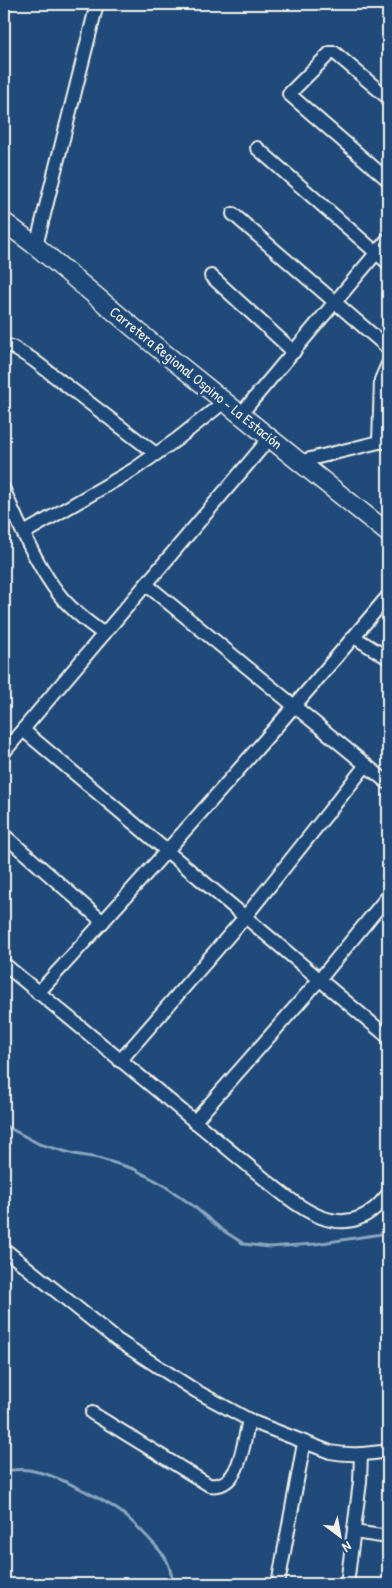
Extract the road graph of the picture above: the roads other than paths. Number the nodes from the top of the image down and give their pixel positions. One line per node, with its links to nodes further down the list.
1 (97, 4): 8 (street)
2 (388, 98): 4 (street)
3 (257, 148): 9 (street)
4 (388, 180)
5 (233, 214): 12 (street)
6 (4, 222): 8 (main road, Carretera Regional Ospino - La Estación)
7 (388, 239): 9 (street)
8 (36, 246): 17 (main road, Carretera Regional Ospino - La Estación)
9 (377, 253): 10 (street); 12 (street)
10 (388, 263)
11 (211, 276): 15 (street)
12 (336, 301): 14 (street); 15 (street)
13 (4, 344): 21 (street)
14 (388, 348)
15 (294, 352): 18 (street)
16 (388, 364): 20 (street)
17 (224, 402): 18 (main road, Carretera Regional Ospino - La Estación); 21 (street)
18 (240, 415): 19 (main road, Carretera Regional Ospino - La Estación)
19 (269, 439): 22 (main road, Carretera Regional Ospino - La Estación); 26 (street)
20 (384, 442): 22 (street)
21 (156, 454): 24 (street)
22 (298, 462): 25 (main road, Carretera Regional Ospino - La Estación)
23 (4, 490): 24 (street)
24 (24, 533): 28 (street)
25 (388, 533)
26 (146, 584): 28 (street); 31 (street)
27 (388, 596): 29 (street)
28 (104, 634): 32 (street)
29 (354, 637): 30 (street); 31 (street)
30 (388, 658)
31 (295, 707): 34 (street); 37 (street)
32 (23, 730): 33 (street); 37 (street)
33 (4, 752)
34 (366, 765): 35 (street); 39 (street)
35 (388, 783)
36 (4, 835): 40 (street)
37 (168, 852): 39 (street); 40 (street)
38 (388, 896): 42 (street)
39 (246, 917): 42 (street); 45 (street)
40 (103, 922): 43 (street)
41 (4, 964): 43 (street)
42 (320, 979): 44 (street); 46 (street)
43 (38, 993): 45 (street)
44 (388, 1037)
45 (120, 1061): 46 (street)
46 (194, 1122): 47 (street)
47 (388, 1194)
48 (4, 1249): 50 (street)
49 (92, 1413): 50 (street)
50 (249, 1420): 51 (street)
51 (304, 1443): 53 (street); 56 (street)
52 (388, 1451): 53 (street)
53 (361, 1454): 54 (street)
54 (354, 1532): 55 (street); 57 (street)
55 (388, 1537)
56 (279, 1579)
57 (347, 1584)

